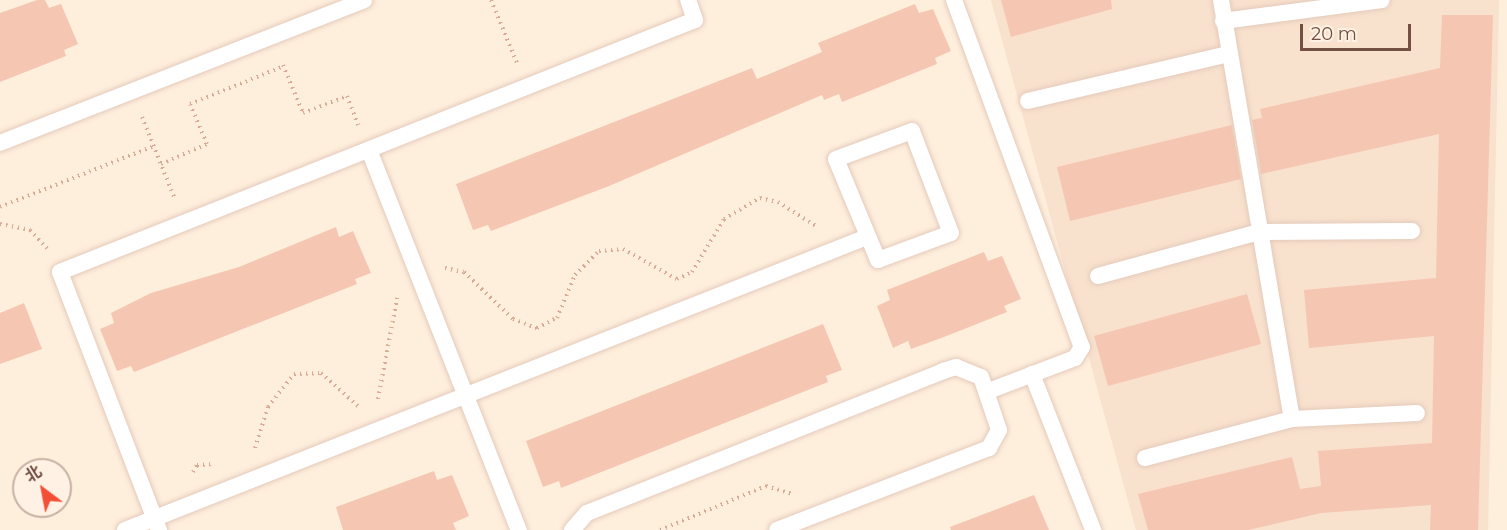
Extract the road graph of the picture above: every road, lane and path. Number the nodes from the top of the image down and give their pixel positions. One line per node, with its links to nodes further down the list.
1 (364, 0): 8 (lane)
2 (491, 0): 11 (path)
3 (688, 0): 11 (lane)
4 (954, 0): 28 (lane)
5 (1221, 0): 7 (lane)
6 (1382, 0): 7 (lane)
7 (1223, 21): 9 (lane)
8 (271, 36): 10 (path); 12 (lane)
9 (1229, 54): 13 (lane); 23 (lane)
10 (284, 66): 16 (path); 17 (path)
11 (526, 87): 16 (lane)
12 (130, 92): 14 (lane); 15 (path)
13 (1028, 101)
14 (0, 143)
15 (154, 146): 17 (path); 18 (path)
16 (369, 150): 19 (lane); 26 (lane)
17 (161, 164): 19 (path)
18 (0, 207)
19 (185, 223): 25 (lane)
20 (0, 224): 25 (path)
21 (826, 230): 26 (path)
22 (1412, 231): 23 (lane)
23 (1259, 232): 27 (lane); 33 (lane)
24 (867, 237): 24 (lane); 38 (lane)
25 (60, 272): 39 (lane)
26 (417, 273): 30 (path); 41 (lane)
27 (1098, 276)
28 (1032, 374): 29 (lane); 45 (lane)
29 (986, 392): 42 (lane); 44 (lane)
30 (374, 404)
31 (366, 408): 34 (path)
32 (1417, 413): 33 (lane)
33 (1292, 419): 35 (lane)
34 (252, 455)
35 (1145, 458)
36 (224, 468): 38 (path)
37 (803, 496): 43 (path)
38 (174, 510): 39 (lane)
39 (157, 524): 40 (lane)
40 (125, 530)
41 (519, 530)
42 (572, 530)
43 (660, 530)
44 (777, 530)
45 (1093, 530)

